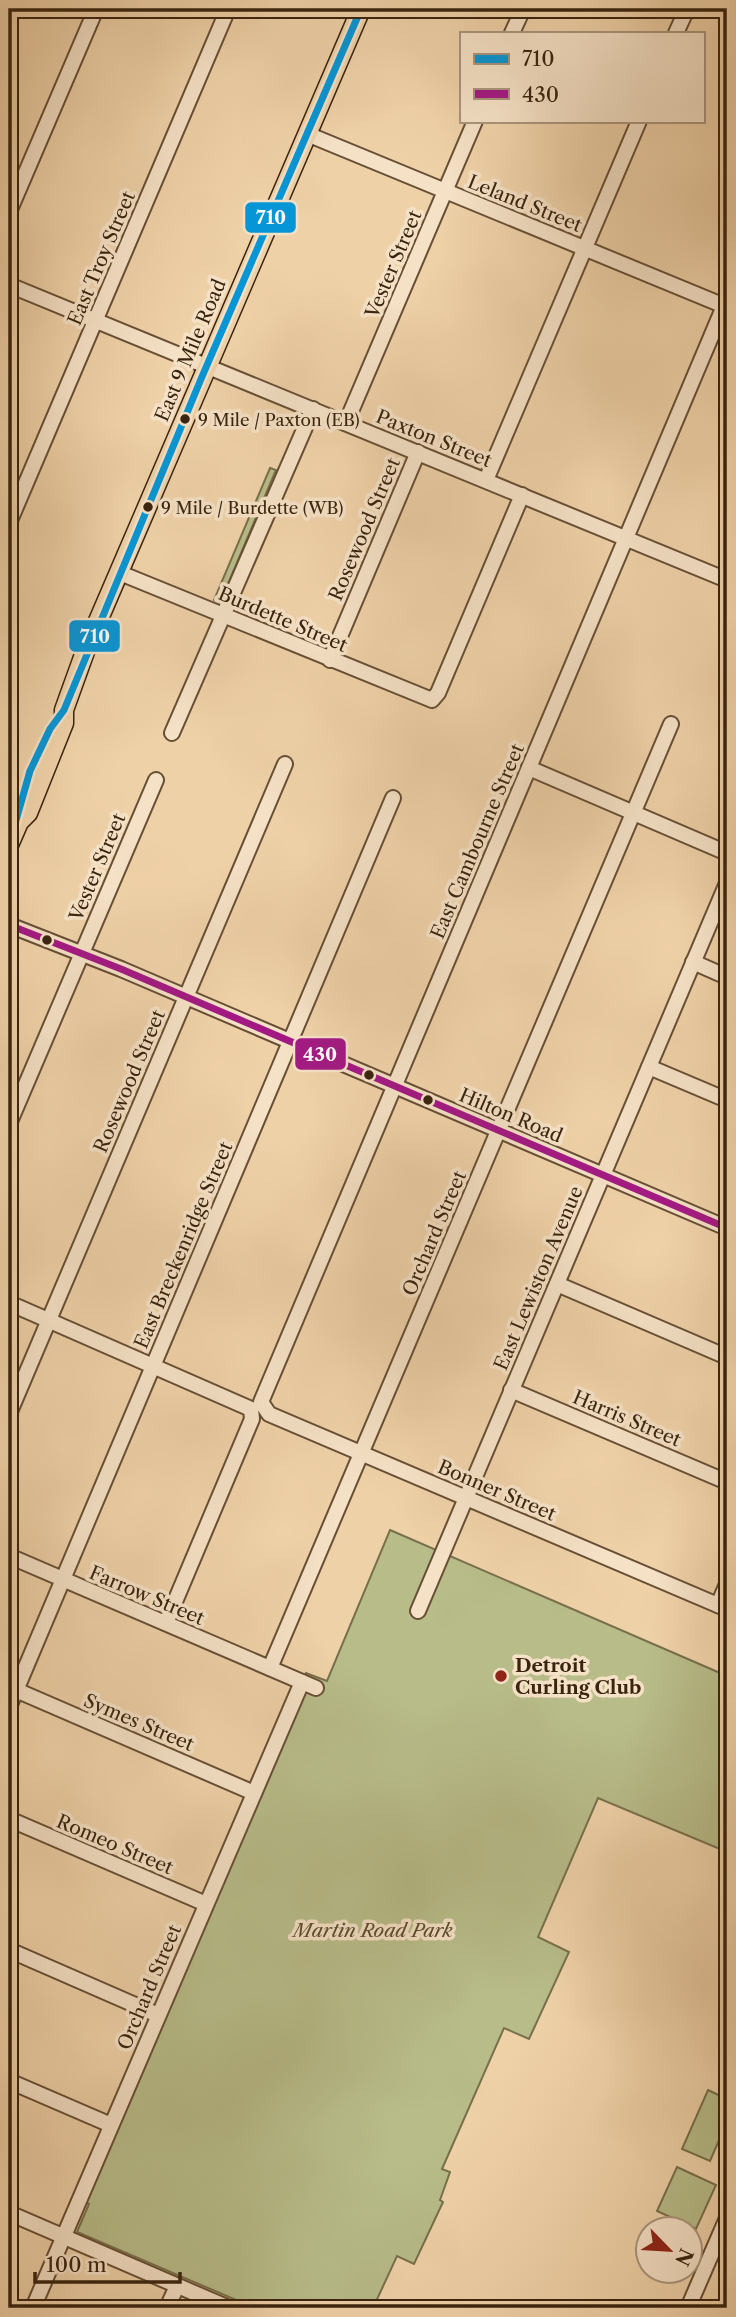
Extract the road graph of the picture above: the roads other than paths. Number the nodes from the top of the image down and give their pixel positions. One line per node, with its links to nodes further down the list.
1 (96, 9): 12 (street)
2 (228, 9): 16 (street, East Troy Street)
3 (361, 9): 10 (main road, East 9 Mile Road)
4 (523, 9): 6 (street)
5 (687, 9): 7 (street)
6 (512, 32)
7 (676, 32)
8 (475, 122): 11 (street, Vester Street)
9 (639, 122): 13 (street)
10 (307, 134): 11 (street, Leland Street); 17 (main road, East 9 Mile Road)
11 (445, 191): 13 (street, Leland Street); 19 (street, Vester Street)
12 (9, 212)
13 (584, 248): 15 (street, Leland Street); 21 (street)
14 (9, 285): 16 (street, Paxton Street)
15 (726, 304): 24 (street, East Cambourne Street)
16 (95, 321): 17 (street, Paxton Street); 23 (street, East Troy Street)
17 (206, 366): 18 (street, Paxton Street); 25 (main road, East 9 Mile Road)
18 (313, 409): 19 (street, Paxton Street); 27 (street)
19 (346, 423): 20 (street, Paxton Street)
20 (418, 452): 21 (street, Paxton Street); 28 (street, Rosewood Street)
21 (486, 480): 22 (street, Paxton Street)
22 (522, 495): 24 (street, Paxton Street); 28 (street, Burdette Street)
23 (9, 523)
24 (626, 538): 26 (street, Paxton Street); 32 (street, East Cambourne Street)
25 (120, 573): 27 (street, Burdette Street); 36 (main road, East 9 Mile Road)
26 (727, 580)
27 (225, 616): 28 (street, Burdette Street); 30 (street)
28 (330, 660)
29 (671, 724): 35 (street, Orchard Street)
30 (172, 733)
31 (285, 764): 43 (street, Rosewood Street)
32 (528, 768): 35 (street); 46 (street, East Cambourne Street)
33 (156, 780): 40 (street, Vester Street)
34 (393, 798): 44 (street, East Breckenridge Street)
35 (633, 812): 37 (street); 49 (street, Orchard Street)
36 (9, 845)
37 (727, 853)
38 (727, 883): 41 (street, East Lewiston Avenue)
39 (9, 925): 40 (street, Hilton Road)
40 (81, 953): 43 (street, Hilton Road); 48 (street, Vester Street)
41 (693, 962): 42 (street); 45 (street, East Lewiston Avenue)
42 (727, 977)
43 (186, 997): 44 (street, Hilton Road); 54 (street, Rosewood Street)
44 (290, 1042): 46 (street, Hilton Road); 56 (street, East Breckenridge Street)
45 (649, 1067): 47 (street); 50 (street, East Lewiston Avenue)
46 (394, 1086): 49 (street, Hilton Road); 58 (street, East Cambourne Street)
47 (727, 1100)
48 (9, 1124)
49 (499, 1130): 50 (street, Hilton Road); 60 (street, Orchard Street)
50 (603, 1175): 51 (street, Hilton Road); 52 (street, East Lewiston Avenue)
51 (727, 1228)
52 (557, 1284): 55 (street); 57 (street, East Lewiston Avenue)
53 (9, 1303): 54 (street)
54 (48, 1320): 56 (street); 59 (street, Rosewood Street)
55 (727, 1357)
56 (153, 1364): 64 (street, East Breckenridge Street); 68 (street)
57 (511, 1390): 61 (street, Harris Street); 62 (street, East Lewiston Avenue)
58 (261, 1398): 60 (street, Bonner Street)
59 (9, 1413)
60 (362, 1453): 62 (street, Bonner Street); 69 (street, Orchard Street)
61 (727, 1482)
62 (466, 1497): 66 (street, Bonner Street); 67 (street, East Lewiston Avenue)
63 (9, 1556): 64 (street, Farrow Street)
64 (62, 1579): 68 (street, Farrow Street); 71 (street, East Breckenridge Street)
65 (727, 1584): 66 (street)
66 (723, 1607)
67 (418, 1611)
68 (166, 1623): 69 (street, Farrow Street)
69 (270, 1668): 70 (street, Farrow Street)
70 (309, 1685): 73 (street, Orchard Street)
71 (12, 1689): 72 (street, East Breckenridge Street); 73 (street, Symes Street)
72 (9, 1707)
73 (254, 1793): 75 (street, Orchard Street)
74 (9, 1819): 75 (street, Romeo Street)
75 (206, 1904): 77 (street, Orchard Street)
76 (9, 1950): 77 (street)
77 (158, 2015): 79 (street, Orchard Street)
78 (9, 2081): 79 (street)
79 (111, 2125): 82 (street, Orchard Street)
80 (9, 2213): 82 (street)
81 (727, 2218): 87 (street)
82 (63, 2237): 83 (street); 84 (street, Orchard Street)
83 (177, 2286): 85 (street); 86 (street)
84 (33, 2308)
85 (167, 2308)
86 (229, 2308)
87 (688, 2308)

